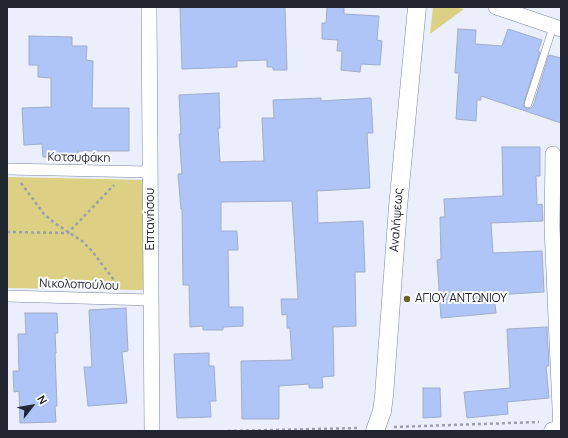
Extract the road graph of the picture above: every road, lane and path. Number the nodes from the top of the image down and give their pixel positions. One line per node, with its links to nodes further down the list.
1 (149, 7): 9 (street, Επτανήσου)
2 (417, 7): 16 (street, Αναλήψεως)
3 (496, 7): 4 (street)
4 (557, 28): 5 (lane)
5 (528, 104)
6 (553, 154): 18 (street)
7 (8, 169): 8 (street, Κοτσυφάκη); 11 (path)
8 (127, 172): 9 (street, Κοτσυφάκη); 11 (path)
9 (150, 172): 14 (street, Επτανήσου)
10 (7, 232): 11 (path)
11 (68, 233): 13 (path)
12 (7, 296): 13 (street, Νικολοπούλου)
13 (128, 299): 14 (street, Νικολοπούλου)
14 (151, 300): 15 (street, Επτανήσου)
15 (152, 431)
16 (375, 431)
17 (553, 431): 18 (street)
18 (561, 431)

